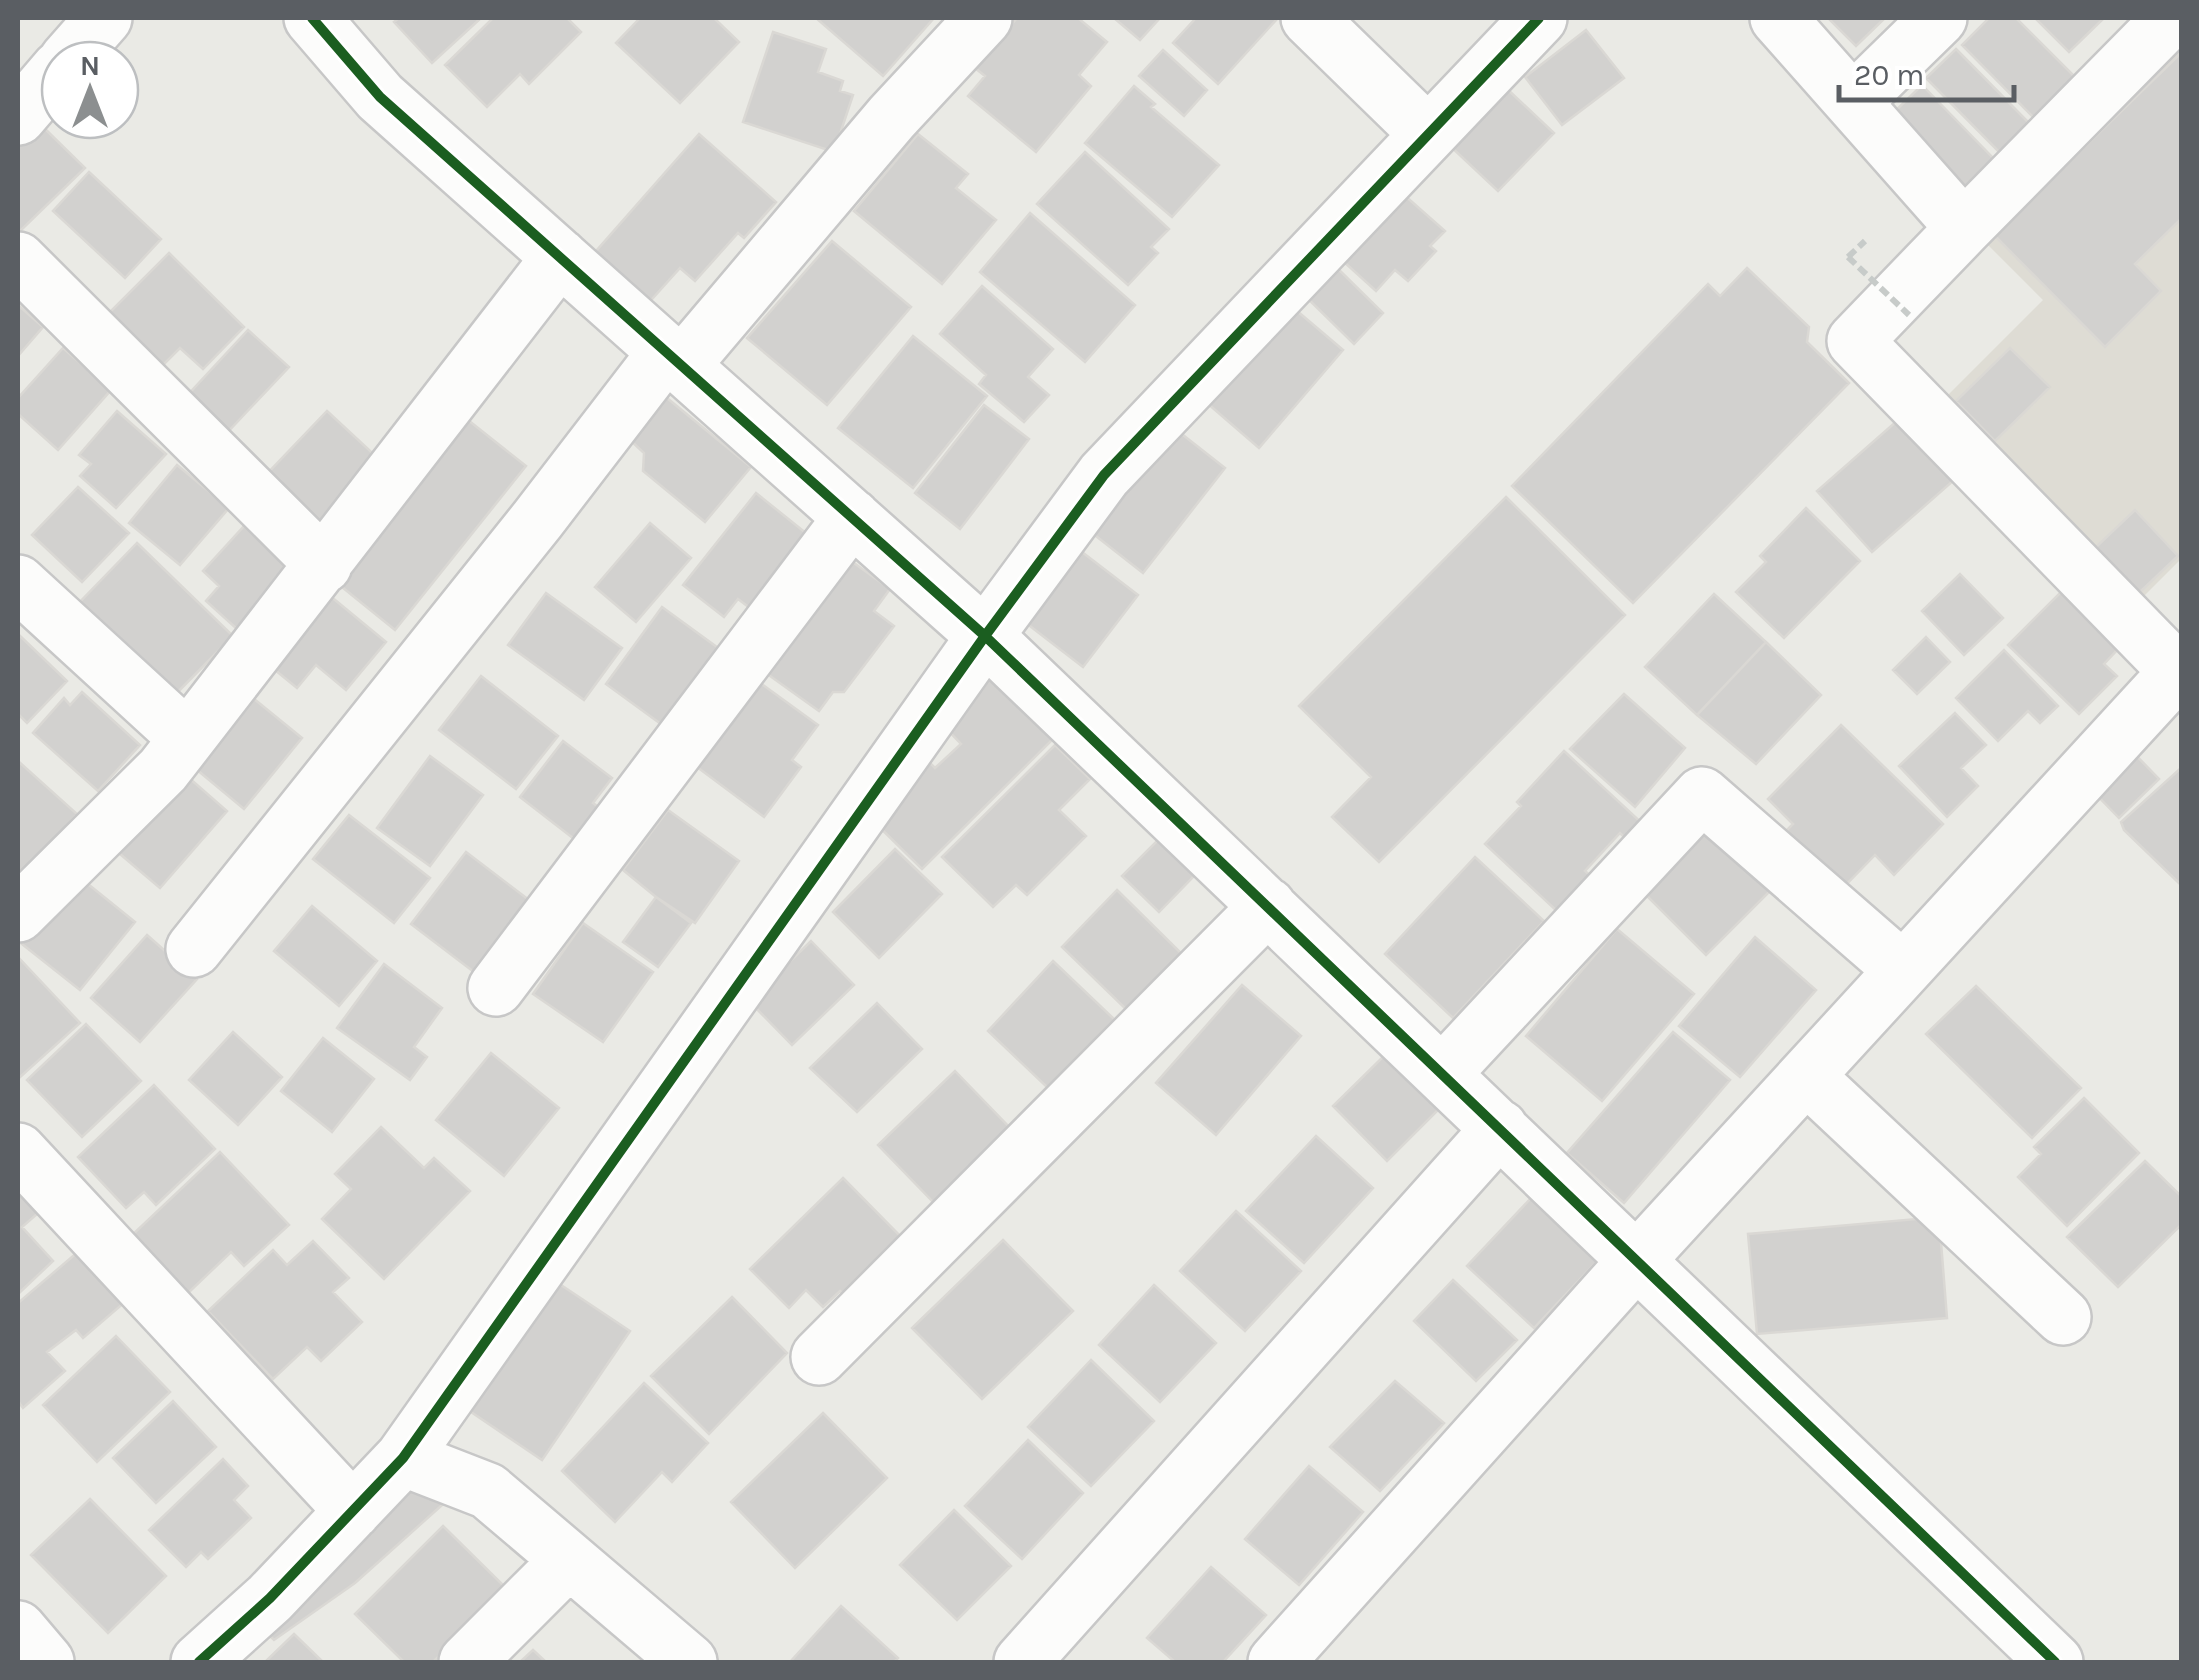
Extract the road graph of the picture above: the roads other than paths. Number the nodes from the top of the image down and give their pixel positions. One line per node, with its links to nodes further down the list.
1 (104, 18): 9 (street)
2 (312, 18): 15 (street)
3 (984, 18): 17 (street)
4 (1309, 18): 13 (street)
5 (1539, 18): 13 (street)
6 (1778, 18): 11 (street)
7 (1939, 18): 11 (street)
8 (2171, 18): 14 (street)
9 (85, 40)
10 (40, 91): 12 (street)
11 (1853, 102): 14 (street)
12 (18, 117)
13 (1428, 134): 21 (street)
14 (1964, 228): 22 (street)
15 (560, 257): 17 (street); 19 (street)
16 (18, 260): 19 (street)
17 (674, 358): 18 (street); 26 (street)
18 (852, 517): 21 (street); 28 (street)
19 (324, 564): 23 (street)
20 (18, 583): 23 (street)
21 (986, 636): 24 (street); 36 (street)
22 (2173, 653): 27 (street)
23 (187, 738): 25 (street)
24 (1268, 906): 29 (street); 35 (street)
25 (18, 914)
26 (194, 949)
27 (1903, 970): 29 (street); 30 (street)
28 (496, 988)
29 (1443, 1073): 31 (street)
30 (1806, 1076): 33 (street); 34 (street)
31 (1500, 1128): 33 (street); 44 (street)
32 (18, 1150): 37 (street)
33 (1637, 1260): 45 (street); 46 (street)
34 (2063, 1316)
35 (818, 1358)
36 (403, 1458): 37 (street); 38 (street)
37 (353, 1511): 41 (street)
38 (569, 1560): 42 (street); 43 (street)
39 (18, 1629): 40 (street)
40 (46, 1662)
41 (198, 1662)
42 (467, 1662)
43 (689, 1662)
44 (1022, 1662)
45 (1276, 1662)
46 (2056, 1662)

